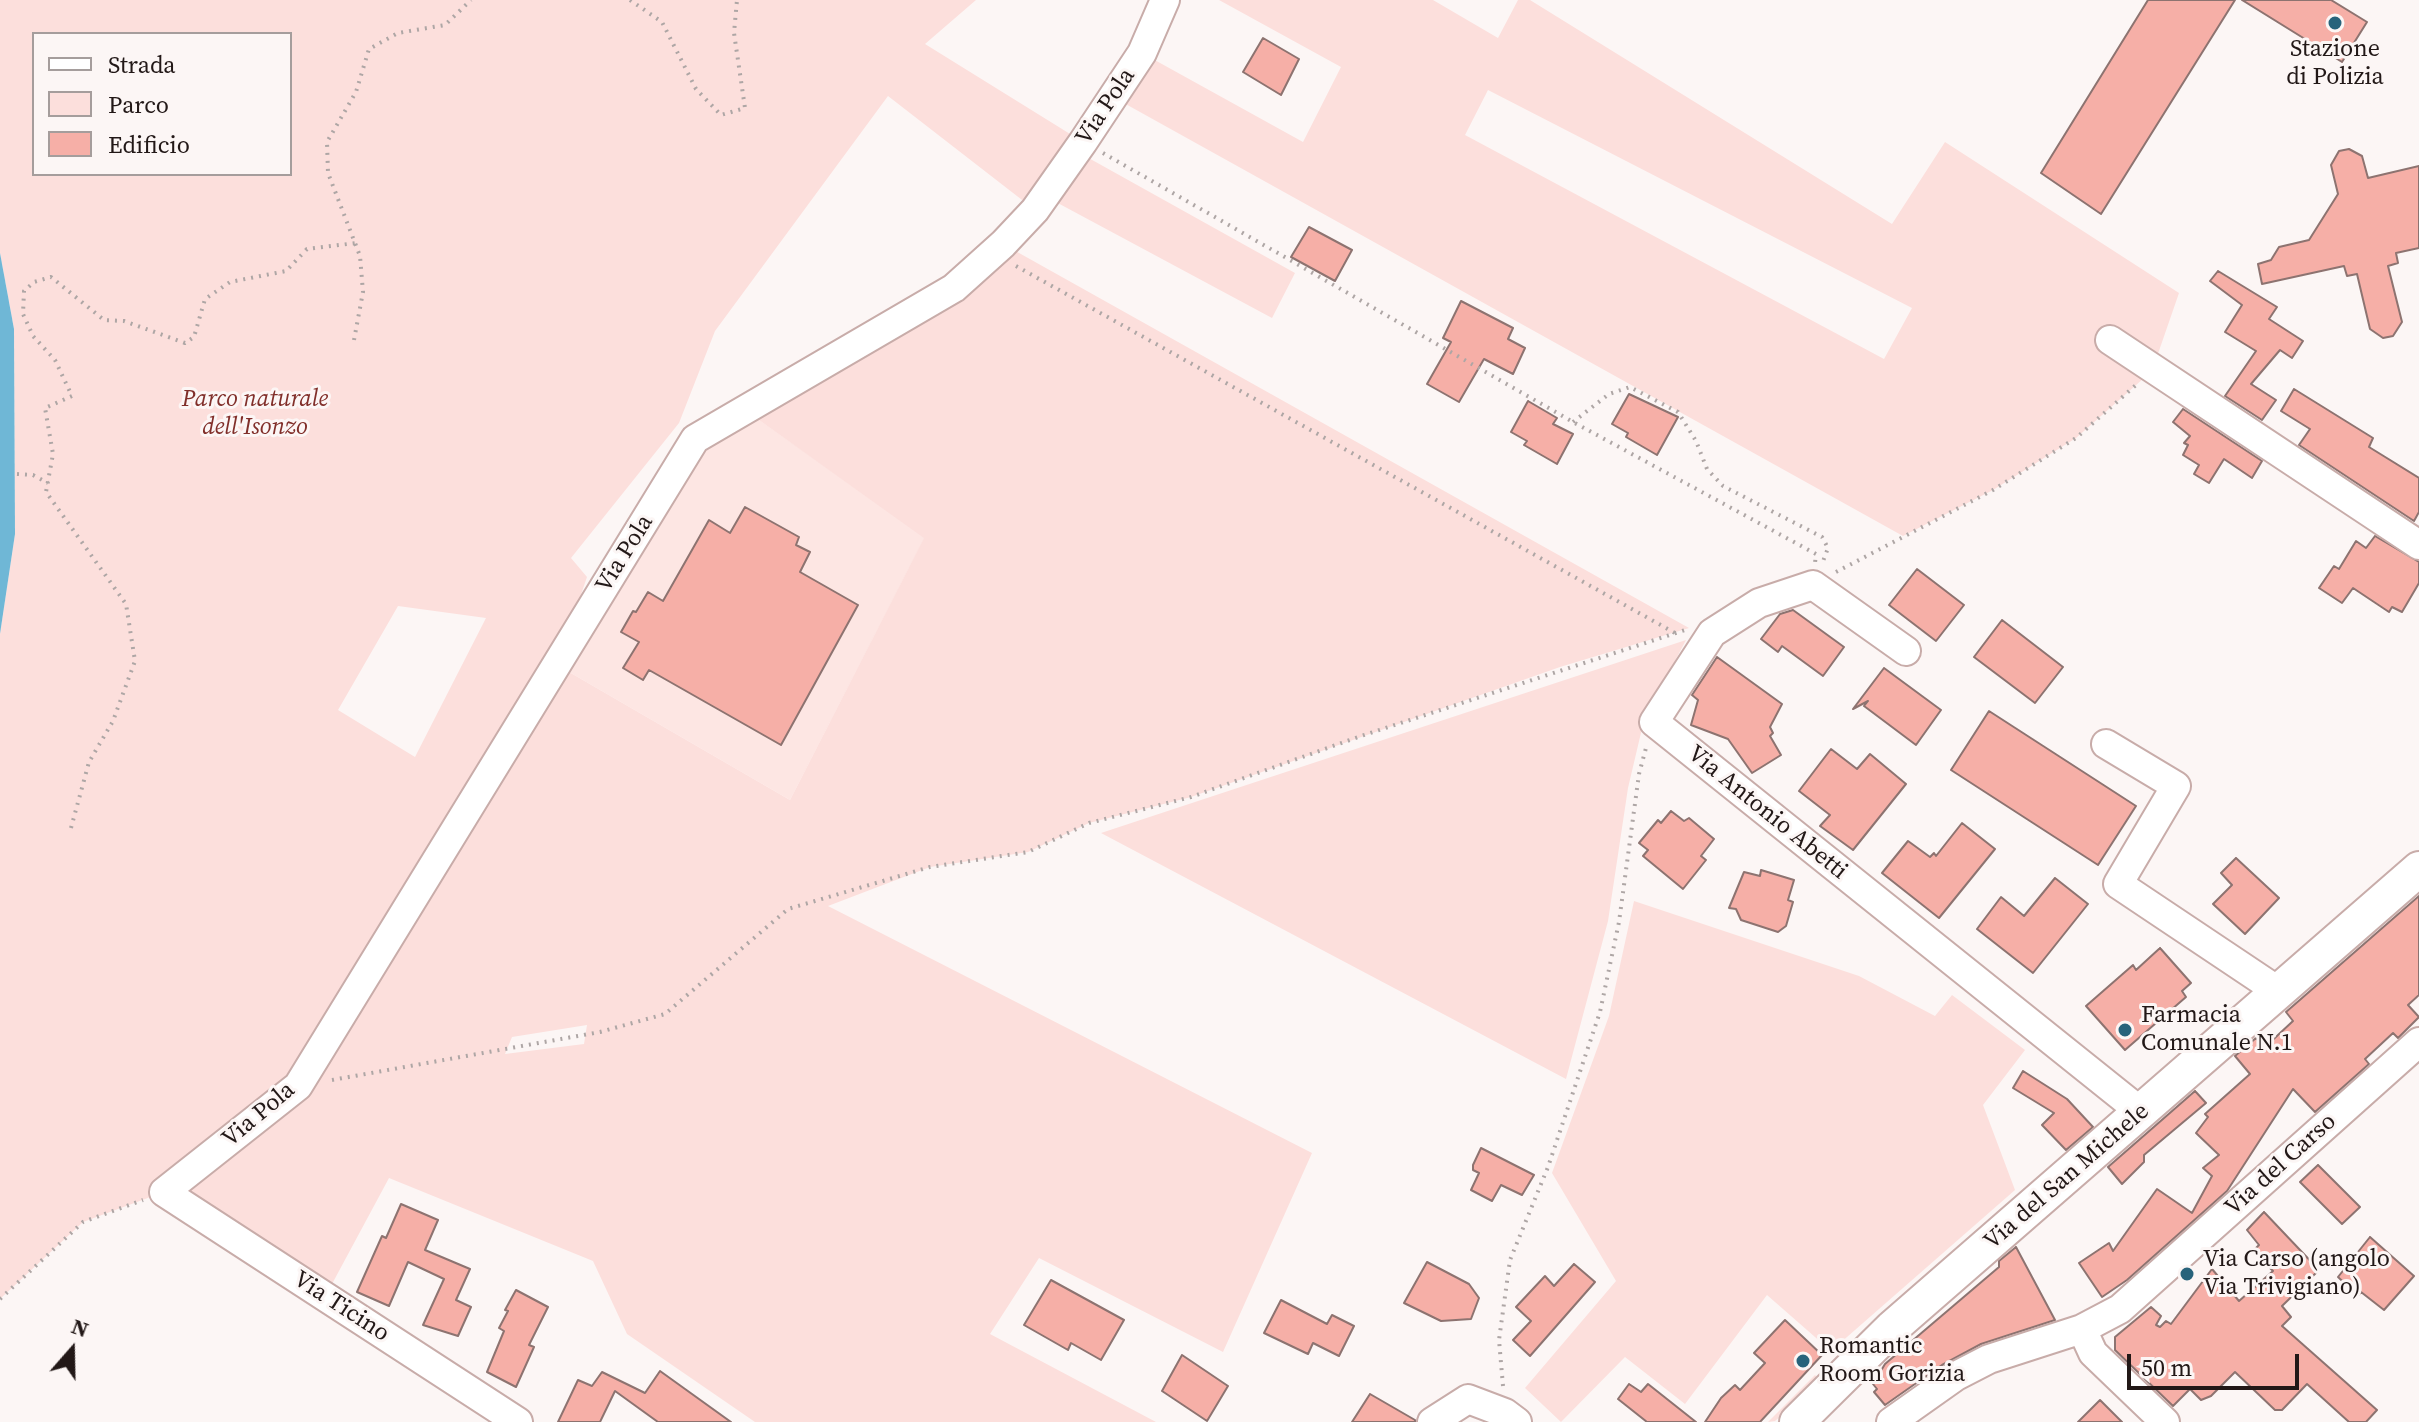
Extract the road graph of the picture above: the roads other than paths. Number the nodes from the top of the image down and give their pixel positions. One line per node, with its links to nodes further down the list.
1 (1165, 0): 10 (street, Via Pola)
2 (2110, 340): 3 (street)
3 (2419, 545)
4 (1906, 651): 9 (street, Via Antonio Abetti)
5 (2106, 744): 7 (street)
6 (2419, 869): 7 (main road, Via del San Michele)
7 (2278, 991): 9 (main road, Via del San Michele)
8 (2419, 1042): 11 (street, Via del Carso)
9 (2141, 1112): 12 (main road, Via del San Michele)
10 (164, 1192): 14 (street, Via Ticino)
11 (2082, 1329): 18 (street, Via del Carso); 19 (street)
12 (1857, 1364): 16 (main road, Via del San Michele); 17 (main road, Via del San Michele)
13 (1511, 1417): 15 (street)
14 (518, 1422)
15 (1432, 1422)
16 (1797, 1422)
17 (1829, 1422)
18 (1891, 1422)
19 (2165, 1422)

